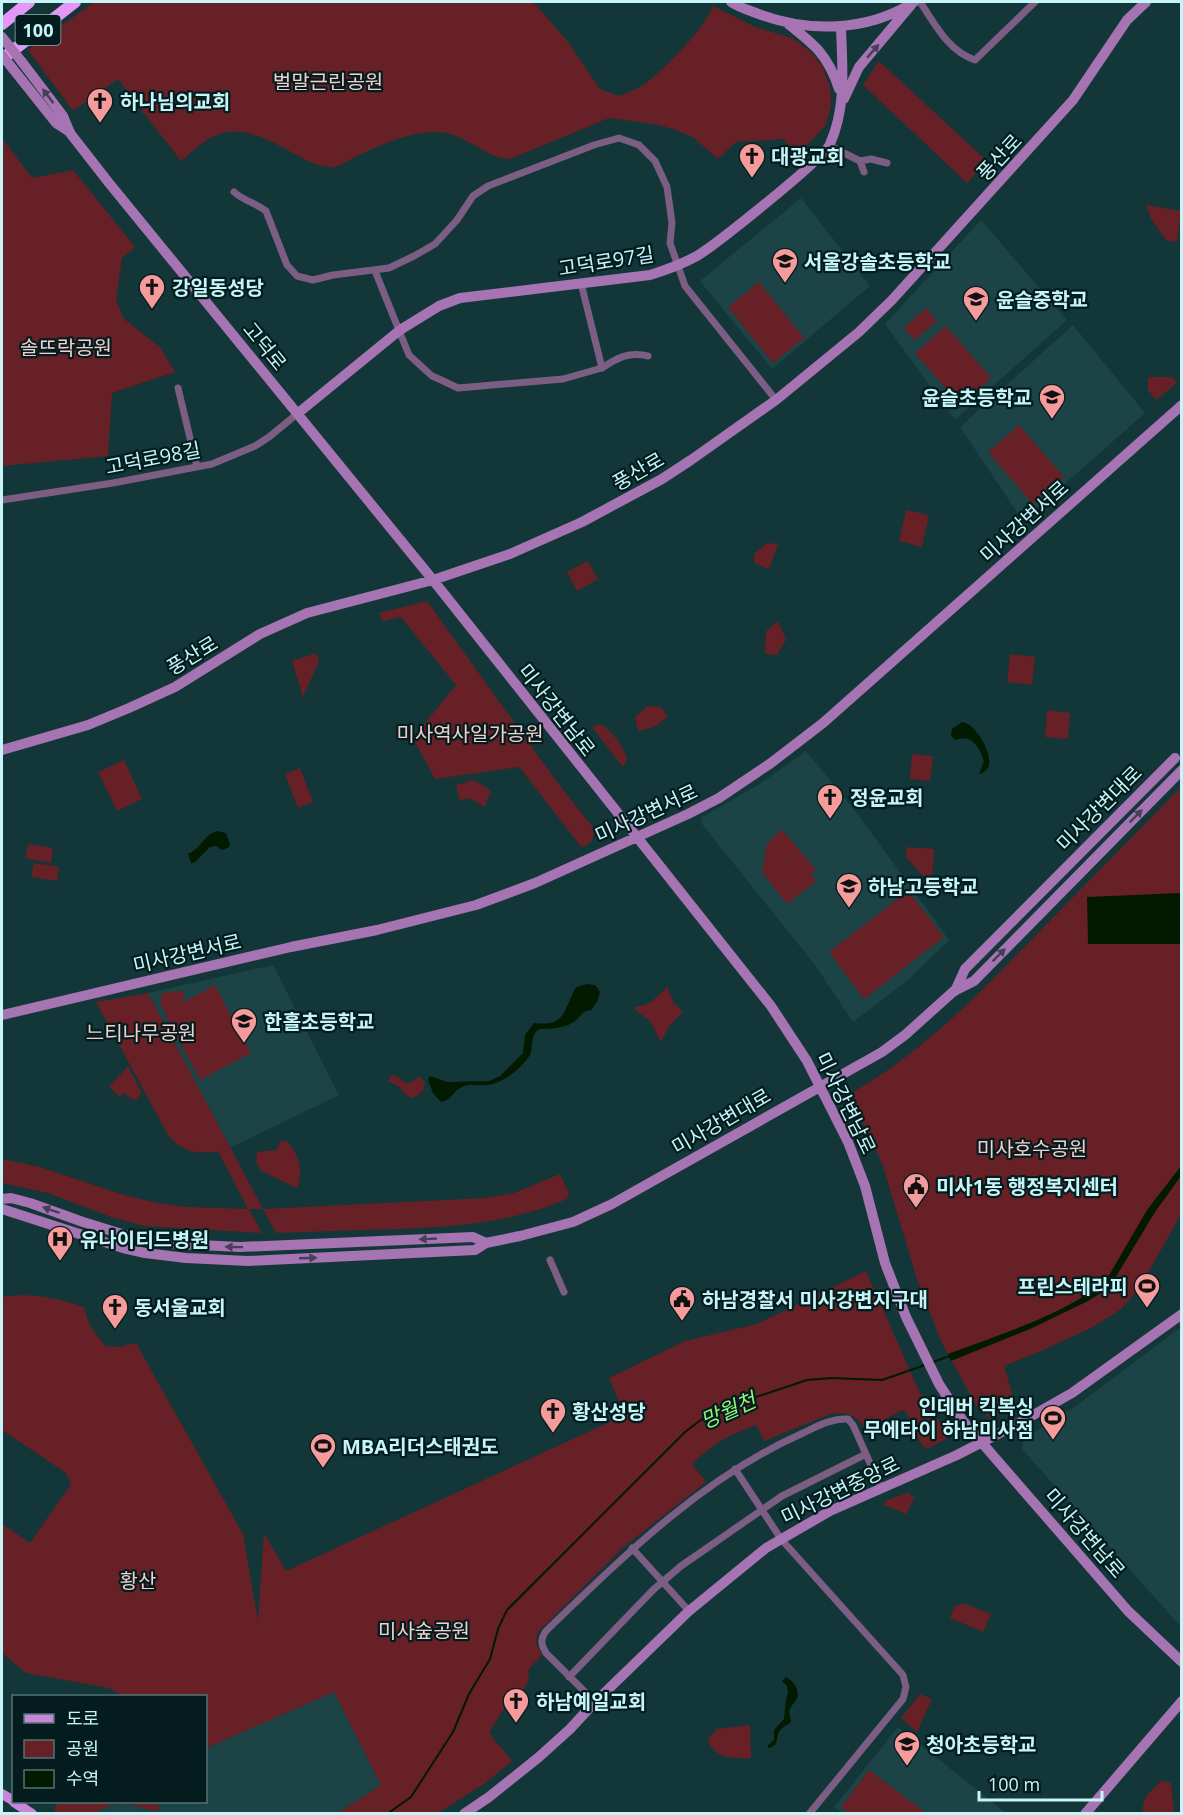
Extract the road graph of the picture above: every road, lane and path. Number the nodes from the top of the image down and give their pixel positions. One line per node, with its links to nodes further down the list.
1 (29, 2): 8 (highway, 100)
2 (75, 2): 12 (highway, 100)
3 (731, 2): 7 (street)
4 (916, 2): 5 (street); 9 (street); 14 (street, one-way to 4)
5 (1035, 2)
6 (1146, 2): 27 (street, 풍산로)
7 (786, 22): 9 (street); 14 (street)
8 (2, 24)
9 (841, 26): 14 (street)
10 (2, 37): 13 (street, 고덕로, bridge)
11 (2, 55): 13 (street, 고덕로, bridge)
12 (2, 59)
13 (17, 65): 29 (street, 고덕로)
14 (843, 101): 15 (street)
15 (830, 146): 16 (street); 20 (street, 고덕로97길)
16 (860, 161): 17 (street); 18 (street)
17 (887, 163)
18 (864, 172)
19 (234, 192): 21 (street)
20 (678, 265): 21 (street); 22 (street, 고덕로97길); 27 (street)
21 (375, 271): 23 (street)
22 (581, 284): 23 (street, 고덕로97길); 25 (street)
23 (400, 330): 25 (street); 29 (street, 고덕로97길)
24 (648, 356): 25 (street)
25 (602, 368)
26 (178, 388): 30 (street)
27 (776, 400): 32 (street, 풍산로)
28 (1182, 405): 36 (street, 미사강변서로)
29 (297, 414): 30 (street, 고덕로98길); 32 (street, 고덕로)
30 (197, 467): 31 (street, 고덕로98길)
31 (2, 500)
32 (432, 580): 33 (street, 풍산로); 36 (street, 미사강변남로)
33 (2, 750)
34 (1175, 758): 37 (street, 미사강변대로)
35 (1182, 770): 37 (street, 미사강변대로, one-way to 35)
36 (636, 837): 38 (street, 미사강변서로); 39 (street, 미사강변남로)
37 (954, 991): 39 (street, 미사강변대로)
38 (2, 1015)
39 (820, 1086): 42 (street, 미사강변대로); 46 (street, 미사강변남로)
40 (2, 1199): 42 (street, 미사강변대로, one-way to 40)
41 (2, 1209): 42 (street, 미사강변대로, one-way to 42)
42 (486, 1243)
43 (550, 1260): 44 (street)
44 (564, 1292)
45 (1182, 1314): 46 (street, 미사강변중앙로)
46 (982, 1443): 49 (street, 미사강변중앙로); 55 (street, 미사강변남로)
47 (866, 1454): 48 (street); 49 (street); 50 (street)
48 (735, 1469): 50 (street); 52 (street)
49 (881, 1488): 51 (street, 미사강변중앙로)
50 (761, 1509): 51 (street); 53 (street)
51 (781, 1539): 54 (street, 미사강변중앙로); 62 (street)
52 (632, 1548): 53 (street); 56 (street)
53 (663, 1581): 54 (street); 56 (street)
54 (689, 1611): 58 (street, 미사강변중앙로)
55 (1182, 1662)
56 (569, 1677): 58 (street)
57 (1182, 1701): 63 (street)
58 (595, 1702): 61 (street, 미사강변중앙로)
59 (17, 1803): 60 (main road)
60 (32, 1814)
61 (464, 1814)
62 (808, 1814)
63 (1085, 1814)

